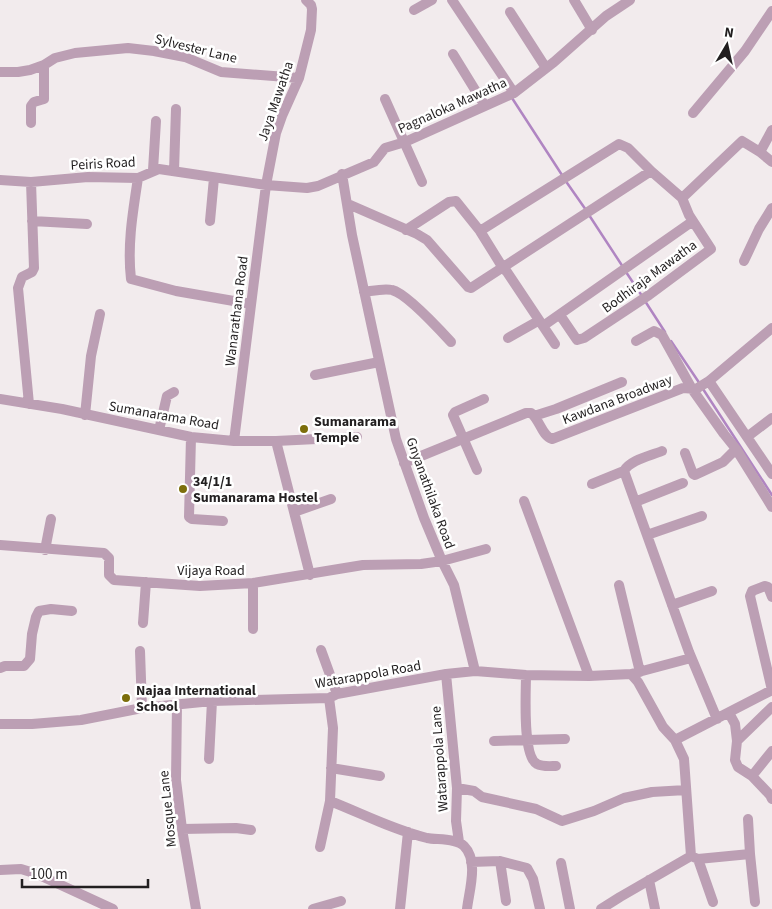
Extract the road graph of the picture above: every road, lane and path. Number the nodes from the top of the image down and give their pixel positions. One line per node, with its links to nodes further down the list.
1 (306, 0): 14 (street, Jaya Mawatha)
2 (432, 0): 6 (street)
3 (452, 0): 15 (street)
4 (574, 0): 9 (street)
5 (630, 0): 9 (street, Pagnaloka Mawatha)
6 (414, 10)
7 (772, 11): 19 (street)
8 (510, 12): 12 (street)
9 (592, 30): 12 (street, Pagnaloka Mawatha)
10 (452, 54): 17 (street)
11 (44, 65): 13 (street, Sylvester Lane); 14 (street, Sylvester Lane); 21 (street)
12 (546, 68): 15 (street, Pagnaloka Mawatha)
13 (0, 72)
14 (299, 78): 35 (street, Jaya Mawatha)
15 (512, 93): 17 (street, Pagnaloka Mawatha)
16 (385, 99): 23 (street)
17 (485, 106): 23 (street, Pagnaloka Mawatha)
18 (176, 109): 27 (street)
19 (693, 113)
20 (156, 121): 26 (street)
21 (31, 122)
22 (772, 130): 24 (street)
23 (405, 142): 29 (street, Pagnaloka Mawatha); 34 (street)
24 (760, 152): 25 (street); 36 (street)
25 (772, 162)
26 (153, 170): 27 (street, Peiris Road); 30 (street, Peiris Road)
27 (174, 171): 31 (street, Peiris Road)
28 (651, 171): 36 (street); 44 (street); 46 (street)
29 (342, 174): 35 (street, Pagnaloka Mawatha); 37 (street, Gnyanathilaka Road)
30 (138, 178): 33 (street, Peiris Road); 48 (street)
31 (214, 178): 35 (street, Peiris Road); 40 (street)
32 (0, 180): 33 (street, Peiris Road)
33 (31, 182): 39 (street)
34 (422, 182)
35 (266, 185): 48 (street, Wanarathana Road)
36 (682, 198): 41 (street, Bodhiraja Mawatha)
37 (348, 204): 43 (street); 47 (street, Gnyanathilaka Road)
38 (772, 208): 45 (street)
39 (32, 220): 42 (street); 64 (street)
40 (210, 221)
41 (693, 221): 50 (street); 50 (street, Bodhiraja Mawatha)
42 (87, 224)
43 (406, 230): 44 (street); 46 (street)
44 (480, 231): 46 (street)
45 (744, 261)
46 (502, 268): 51 (street)
47 (364, 292): 55 (street); 57 (street, Gnyanathilaka Road)
48 (251, 304): 73 (street, Wanarathana Road)
49 (100, 314): 65 (street)
50 (560, 315): 51 (street)
51 (541, 323): 53 (street); 56 (street)
52 (772, 328): 60 (street, Kawdana Broadway)
53 (508, 338)
54 (636, 341): 60 (street)
55 (451, 342)
56 (555, 344)
57 (380, 362): 58 (street); 78 (street, Gnyanathilaka Road)
58 (315, 375)
59 (622, 382): 66 (street)
60 (700, 386): 66 (street, Kawdana Broadway); 71 (street); 75 (street)
61 (174, 392): 68 (street)
62 (0, 399): 64 (street, Sumanarama Road)
63 (484, 399): 72 (street)
64 (29, 404): 65 (street, Sumanarama Road)
65 (86, 414): 68 (street, Sumanarama Road)
66 (534, 416): 72 (street)
67 (772, 418): 71 (street)
68 (159, 430): 69 (street, Sumanarama Road)
69 (192, 437): 73 (street, Sumanarama Road); 91 (street)
70 (358, 437): 74 (street, Sumanarama Road)
71 (747, 437): 81 (street)
72 (464, 440): 78 (street); 79 (street)
73 (234, 441): 74 (street, Sumanarama Road)
74 (276, 441): 88 (street)
75 (736, 449): 77 (street); 87 (street)
76 (662, 451): 80 (street)
77 (685, 454)
78 (404, 463): 96 (street, Gnyanathilaka Road)
79 (477, 470)
80 (624, 471): 83 (street); 86 (street)
81 (772, 474)
82 (683, 483): 86 (street)
83 (592, 484)
84 (331, 499): 88 (street)
85 (524, 501): 115 (street)
86 (635, 502): 92 (street)
87 (772, 507)
88 (294, 512): 97 (street)
89 (702, 516): 92 (street)
90 (51, 519): 95 (street)
91 (223, 521)
92 (646, 535): 103 (street)
93 (0, 545): 95 (street, Vijaya Road)
94 (486, 549): 96 (street, Vijaya Road)
95 (45, 550): 98 (street, Vijaya Road)
96 (442, 561): 97 (street, Vijaya Road); 111 (street, Gnyanathilaka Road)
97 (310, 575): 99 (street, Vijaya Road)
98 (146, 582): 99 (street, Vijaya Road); 105 (street)
99 (253, 584): 106 (street)
100 (618, 585): 112 (street)
101 (712, 591): 103 (street)
102 (772, 597): 116 (street)
103 (672, 605): 109 (street)
104 (72, 611): 110 (street)
105 (144, 623)
106 (253, 630)
107 (140, 650): 121 (street)
108 (321, 650): 117 (street)
109 (691, 658): 112 (street, Watarappola Road); 123 (street)
110 (0, 668)
111 (475, 672): 113 (street, Watarappola Road); 114 (street, Watarappola Road)
112 (635, 673): 115 (street, Watarappola Road); 127 (street)
113 (446, 674): 117 (street, Watarappola Road); 136 (street, Watarappola Lane)
114 (526, 675): 115 (street, Watarappola Road); 126 (street)
115 (589, 676)
116 (772, 690): 122 (street)
117 (333, 696): 118 (street, Watarappola Road); 133 (street)
118 (212, 701): 119 (street, Watarappola Road); 131 (street)
119 (177, 704): 121 (street, Watarappola Road); 141 (street, Mosque Lane)
120 (772, 707): 129 (street)
121 (142, 708): 124 (street, Watarappola Road)
122 (729, 713): 123 (street); 129 (street)
123 (717, 719): 127 (street)
124 (0, 724)
125 (565, 739): 126 (street)
126 (526, 740): 128 (street); 132 (street)
127 (675, 740): 137 (street)
128 (494, 741)
129 (737, 741): 135 (street)
130 (772, 751): 135 (street)
131 (209, 759)
132 (556, 766)
133 (331, 768): 134 (street); 139 (street)
134 (380, 776)
135 (752, 776): 138 (street)
136 (457, 788): 137 (street); 144 (street, Watarappola Lane)
137 (686, 790): 147 (street)
138 (771, 795)
139 (330, 801): 143 (street); 145 (street)
140 (748, 819): 146 (street)
141 (182, 829): 142 (street); 158 (street, Mosque Lane)
142 (251, 830)
143 (408, 832): 144 (street); 160 (street)
144 (459, 842): 149 (street)
145 (320, 847)
146 (750, 854): 147 (street); 156 (street)
147 (695, 857): 152 (street); 155 (street)
148 (500, 861): 149 (street); 154 (street); 162 (street)
149 (471, 862): 161 (street)
150 (561, 864): 163 (street)
151 (0, 870): 157 (street)
152 (649, 880): 164 (street); 165 (street)
153 (341, 901): 159 (street)
154 (506, 901)
155 (713, 902)
156 (755, 902)
157 (112, 909)
158 (196, 909)
159 (313, 909)
160 (400, 909)
161 (467, 909)
162 (540, 909)
163 (570, 909)
164 (601, 909)
165 (655, 909)

